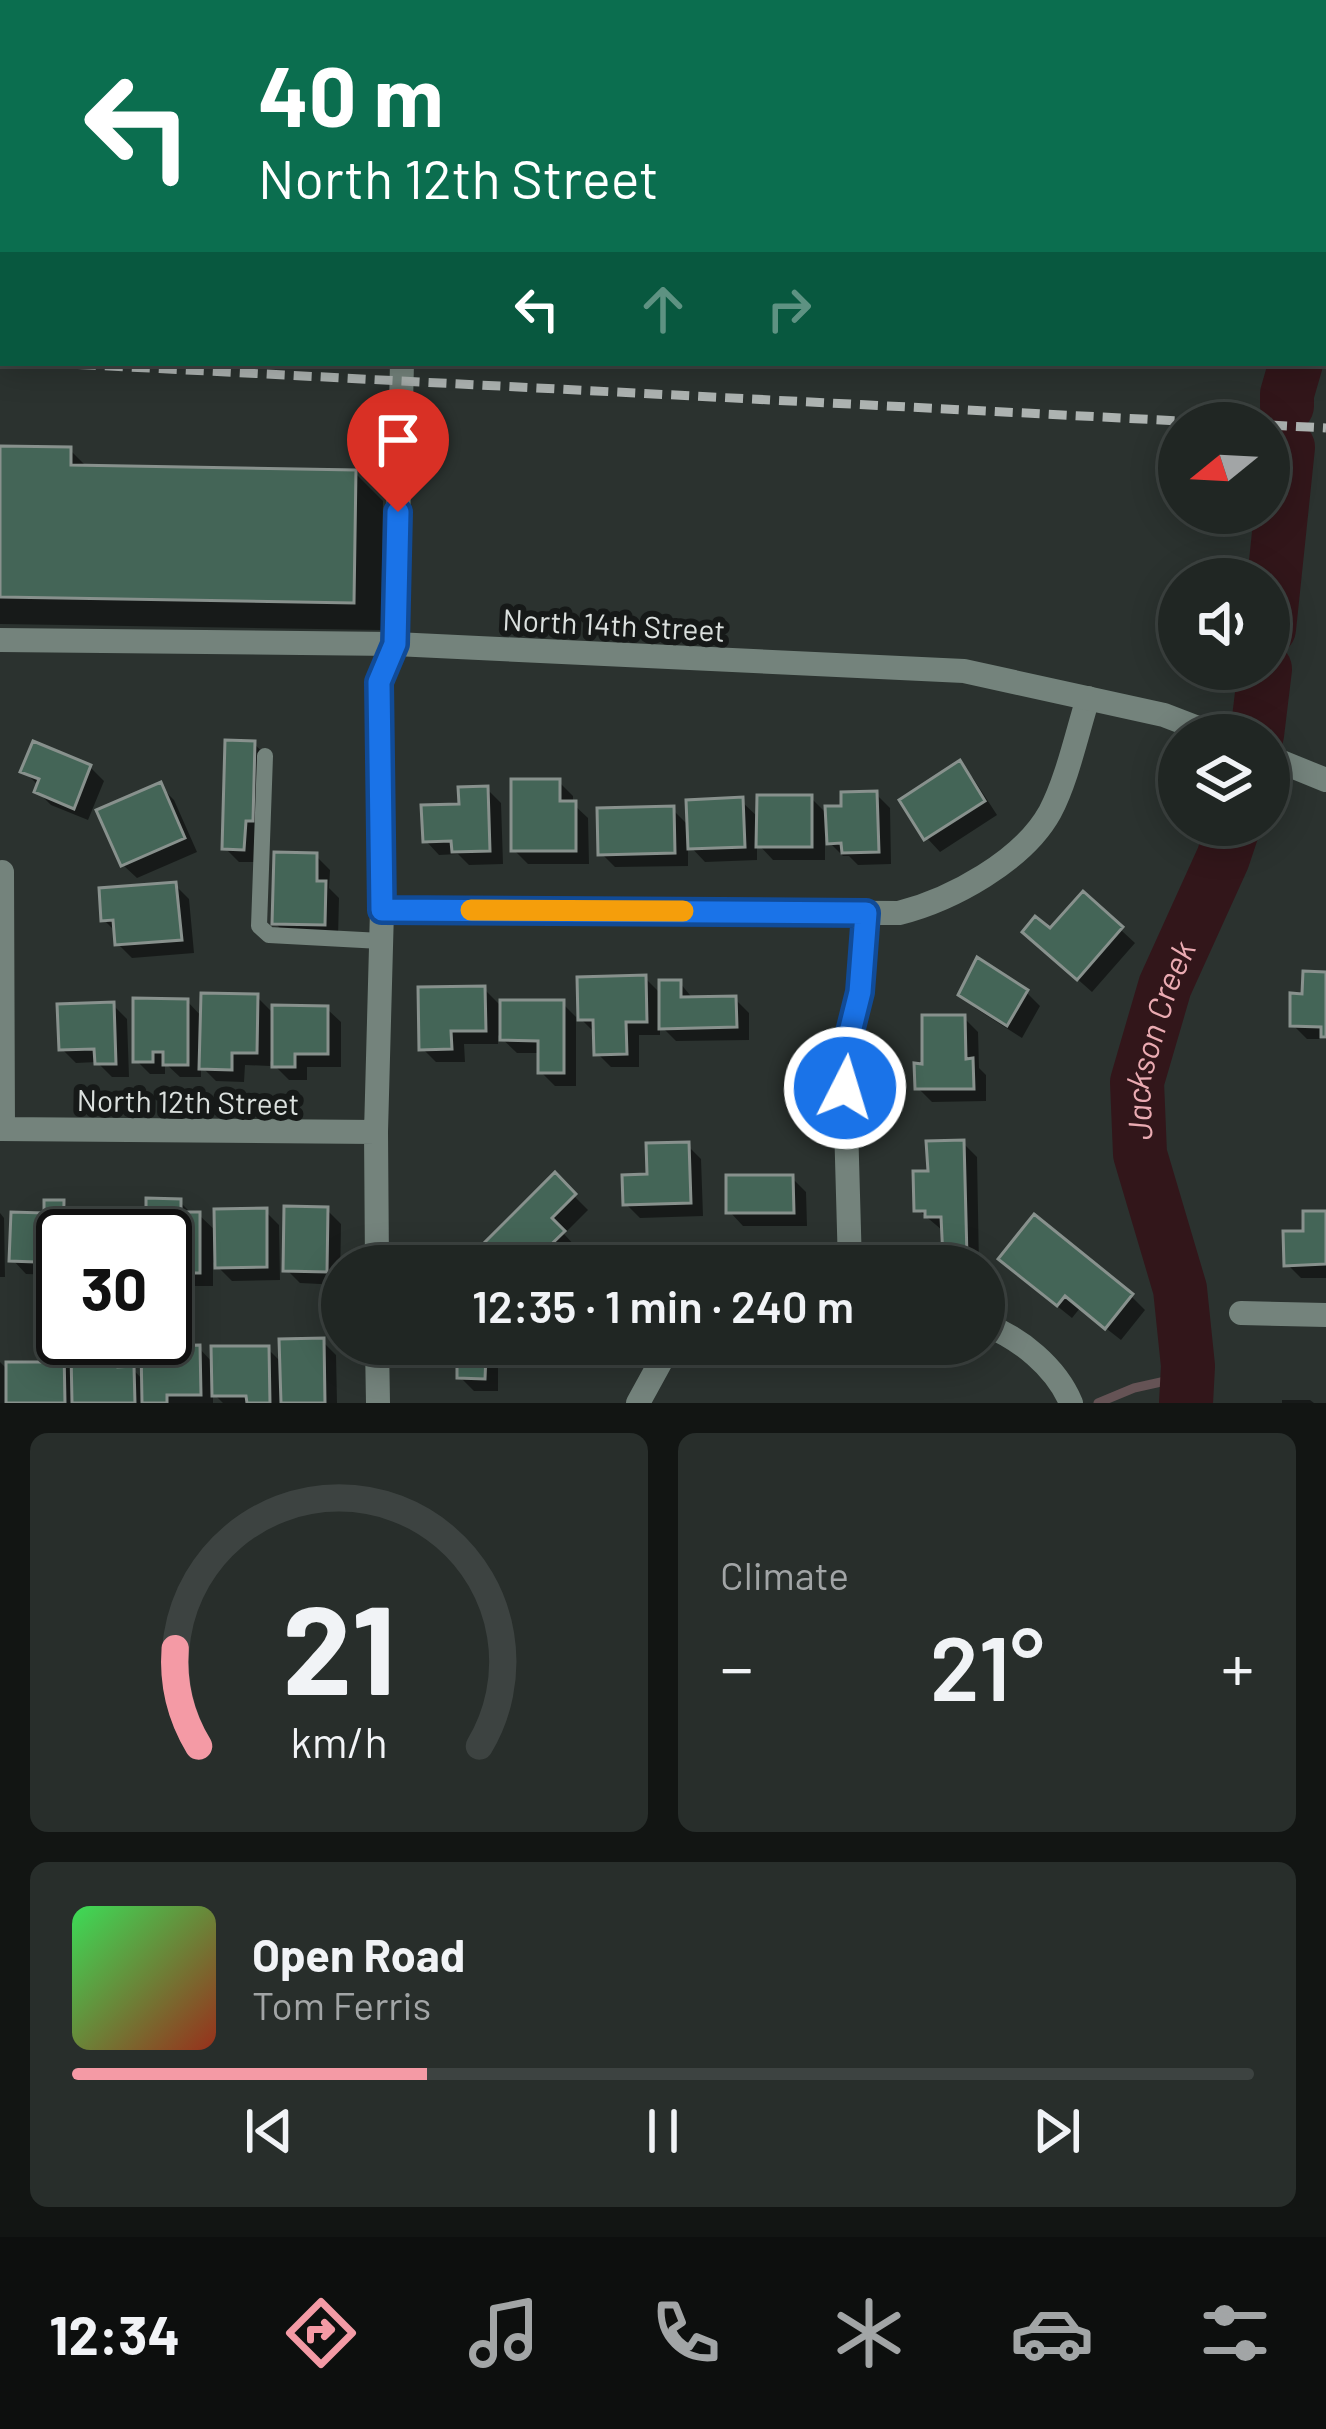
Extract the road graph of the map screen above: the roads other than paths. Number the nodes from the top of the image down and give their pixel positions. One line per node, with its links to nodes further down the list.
1 (402, 366): 3 (street)
2 (0, 640): 3 (street, North 14th Street)
3 (395, 644): 4 (street, North 14th Street); 10 (street)
4 (1088, 698): 5 (street, North 14th Street); 11 (street)
5 (1160, 714)
6 (265, 756): 12 (lane)
7 (1290, 765): 8 (street)
8 (1326, 780)
9 (2, 872): 13 (street)
10 (382, 910): 11 (street); 12 (street)
11 (866, 913): 16 (street)
12 (381, 940): 14 (street)
13 (2, 1129): 14 (street, North 12th Street)
14 (376, 1132): 15 (street)
15 (377, 1245)
16 (849, 1245)
17 (1241, 1313): 18 (street)
18 (1326, 1315)
19 (1005, 1334): 24 (street)
20 (377, 1365): 22 (street)
21 (659, 1365): 23 (street)
22 (378, 1403)
23 (638, 1403)
24 (1071, 1403)

